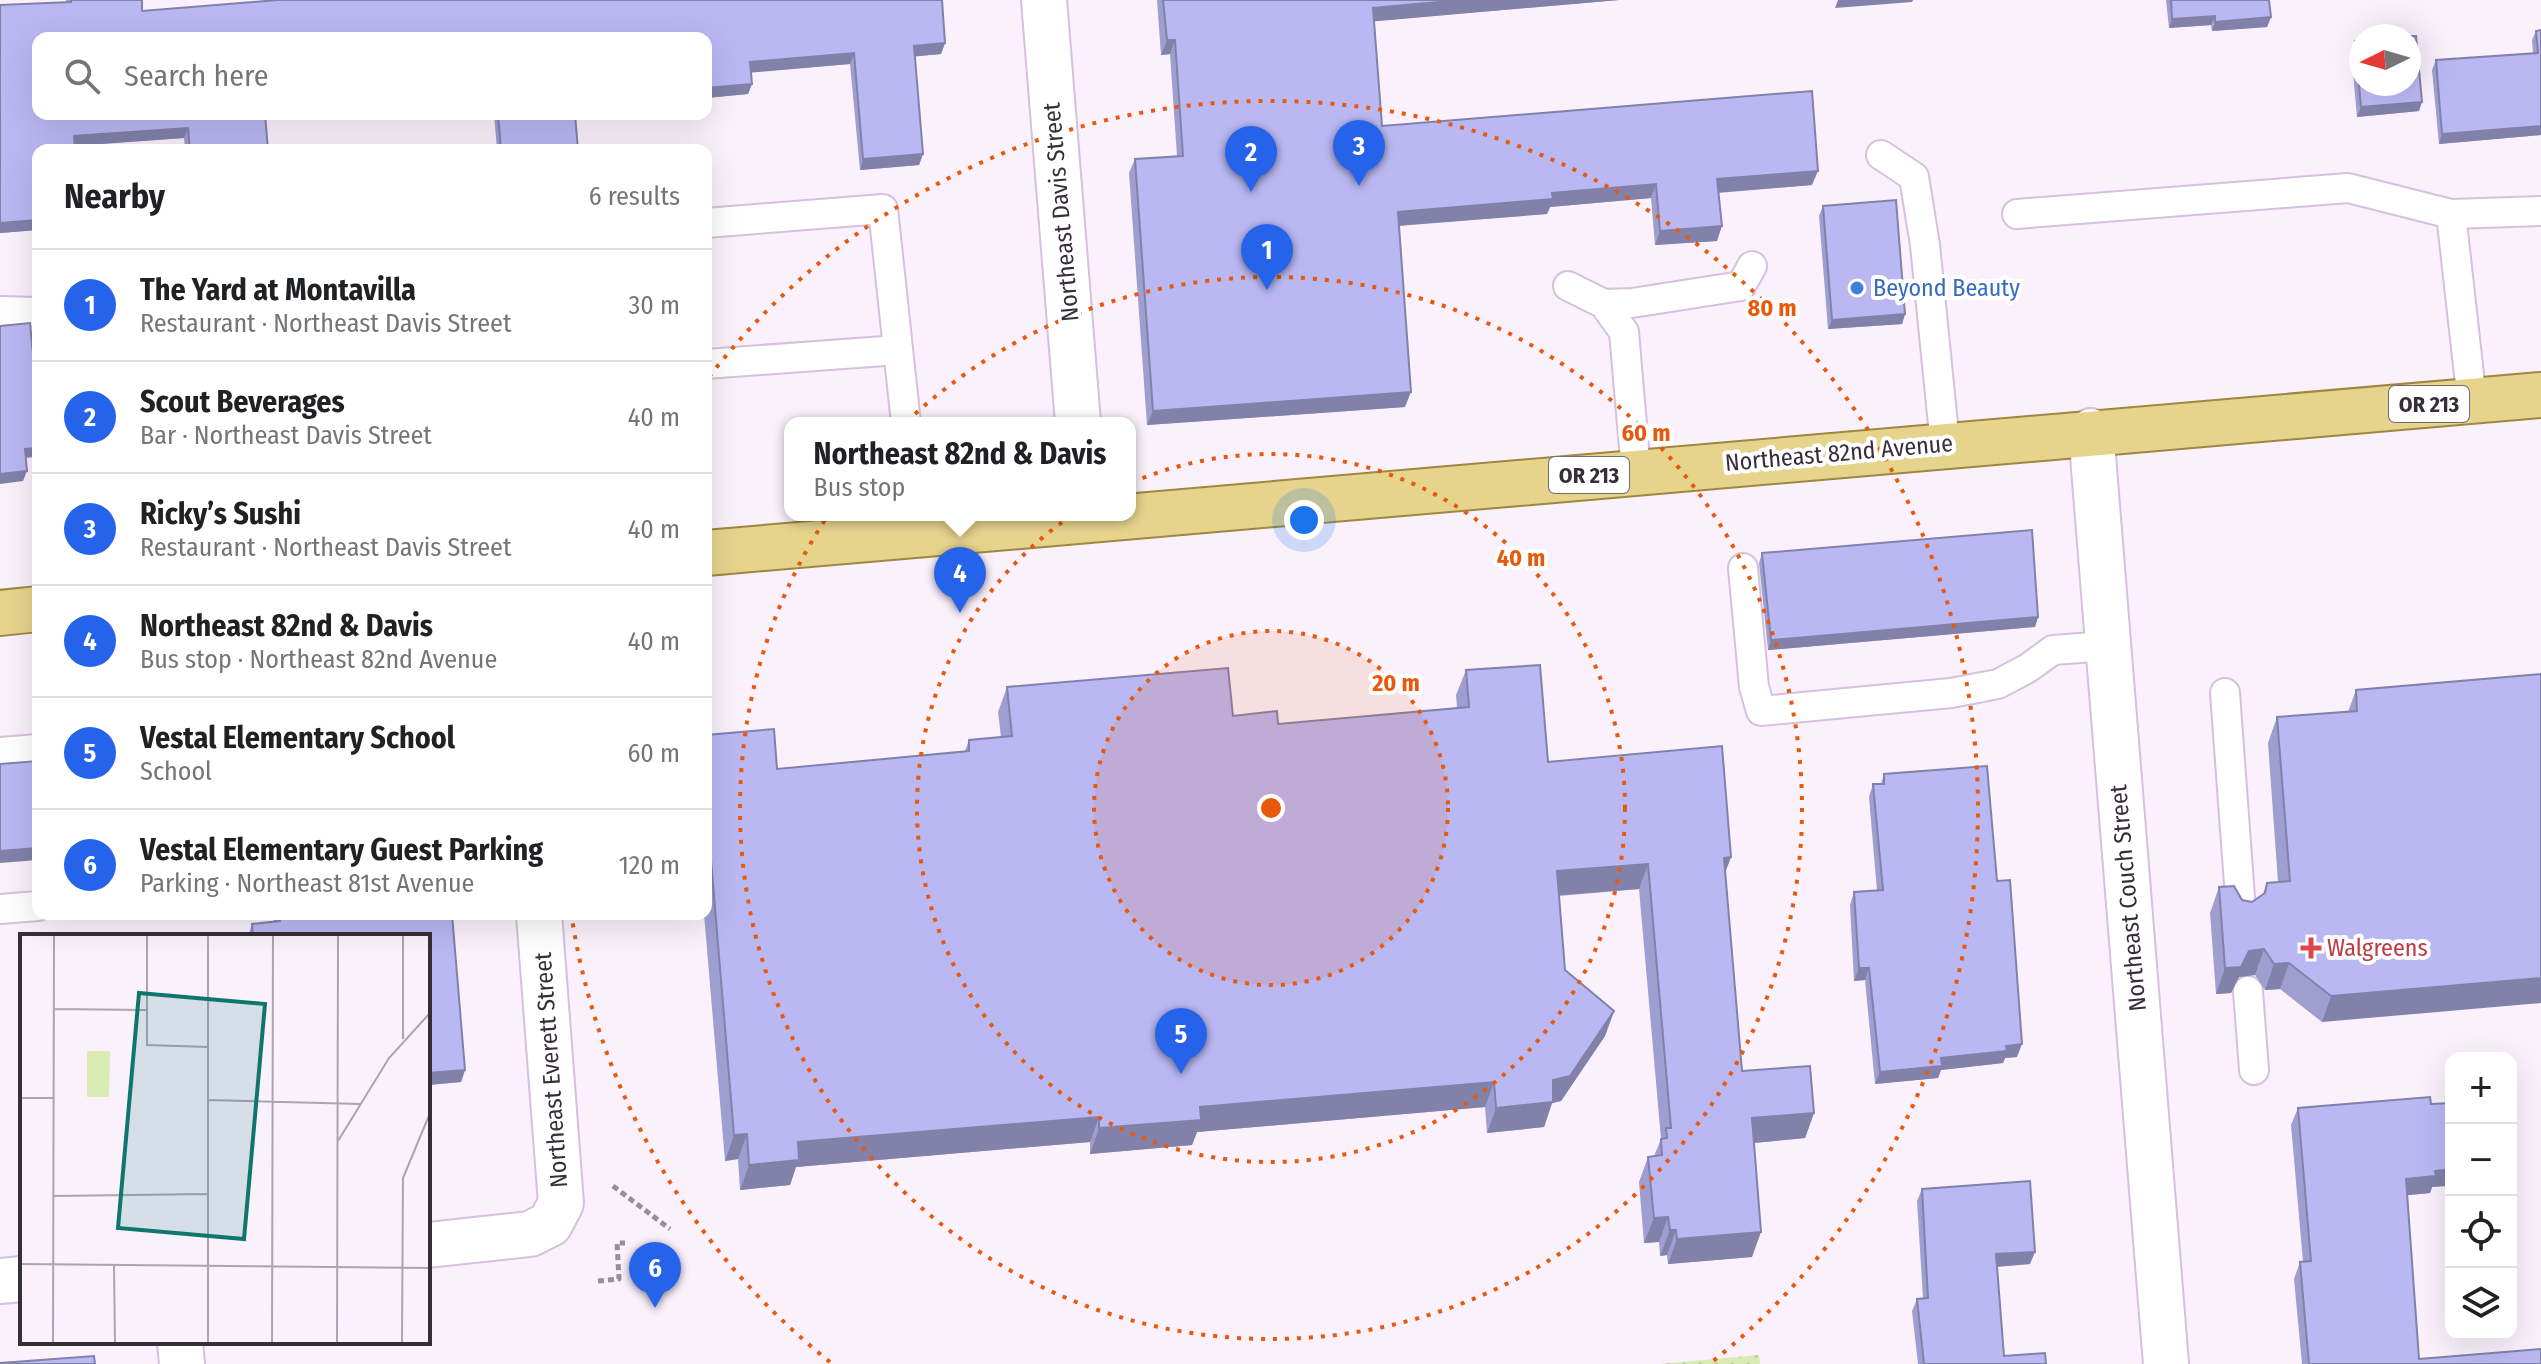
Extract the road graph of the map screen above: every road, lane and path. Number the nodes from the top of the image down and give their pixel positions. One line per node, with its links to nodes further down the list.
1 (1044, 0): 17 (street, Northeast Davis Street)
2 (1881, 155): 19 (lane)
3 (2541, 211): 5 (lane)
4 (2017, 214): 5 (lane)
5 (2451, 214): 15 (lane)
6 (712, 223): 12 (lane)
7 (1752, 266): 9 (lane)
8 (1568, 286): 9 (lane)
9 (1604, 304): 20 (lane)
10 (0, 311): 11 (lane)
11 (32, 312)
12 (898, 350): 13 (lane); 16 (lane)
13 (712, 364)
14 (2541, 395): 15 (main road, Northeast 82nd Avenue / OR 213)
15 (2472, 401): 18 (main road, Northeast 82nd Avenue / OR 213)
16 (905, 417)
17 (1078, 417)
18 (2091, 431): 19 (main road, Northeast 82nd Avenue / OR 213); 28 (street, Northeast Couch Street)
19 (1945, 444): 20 (main road, Northeast 82nd Avenue / OR 213)
20 (1636, 471): 21 (main road, Northeast 82nd Avenue / OR 213)
21 (1136, 513)
22 (989, 521): 23 (main road, Northeast 82nd Avenue / OR 213)
23 (916, 524): 24 (main road, Northeast 82nd Avenue / OR 213)
24 (712, 552)
25 (1743, 568): 28 (lane)
26 (32, 610): 27 (main road)
27 (0, 613)
28 (2107, 646): 45 (street, Northeast Couch Street)
29 (2225, 693): 34 (lane)
30 (32, 749): 31 (lane)
31 (0, 752)
32 (32, 906): 33 (lane)
33 (0, 909)
34 (2241, 911)
35 (539, 920): 39 (street, Northeast Everett Street)
36 (2248, 991): 37 (lane)
37 (2254, 1070)
38 (625, 1243): 42 (path)
39 (430, 1245)
40 (20, 1279): 41 (street)
41 (0, 1281)
42 (598, 1281)
43 (180, 1344): 44 (street)
44 (182, 1364)
45 (2166, 1364)

